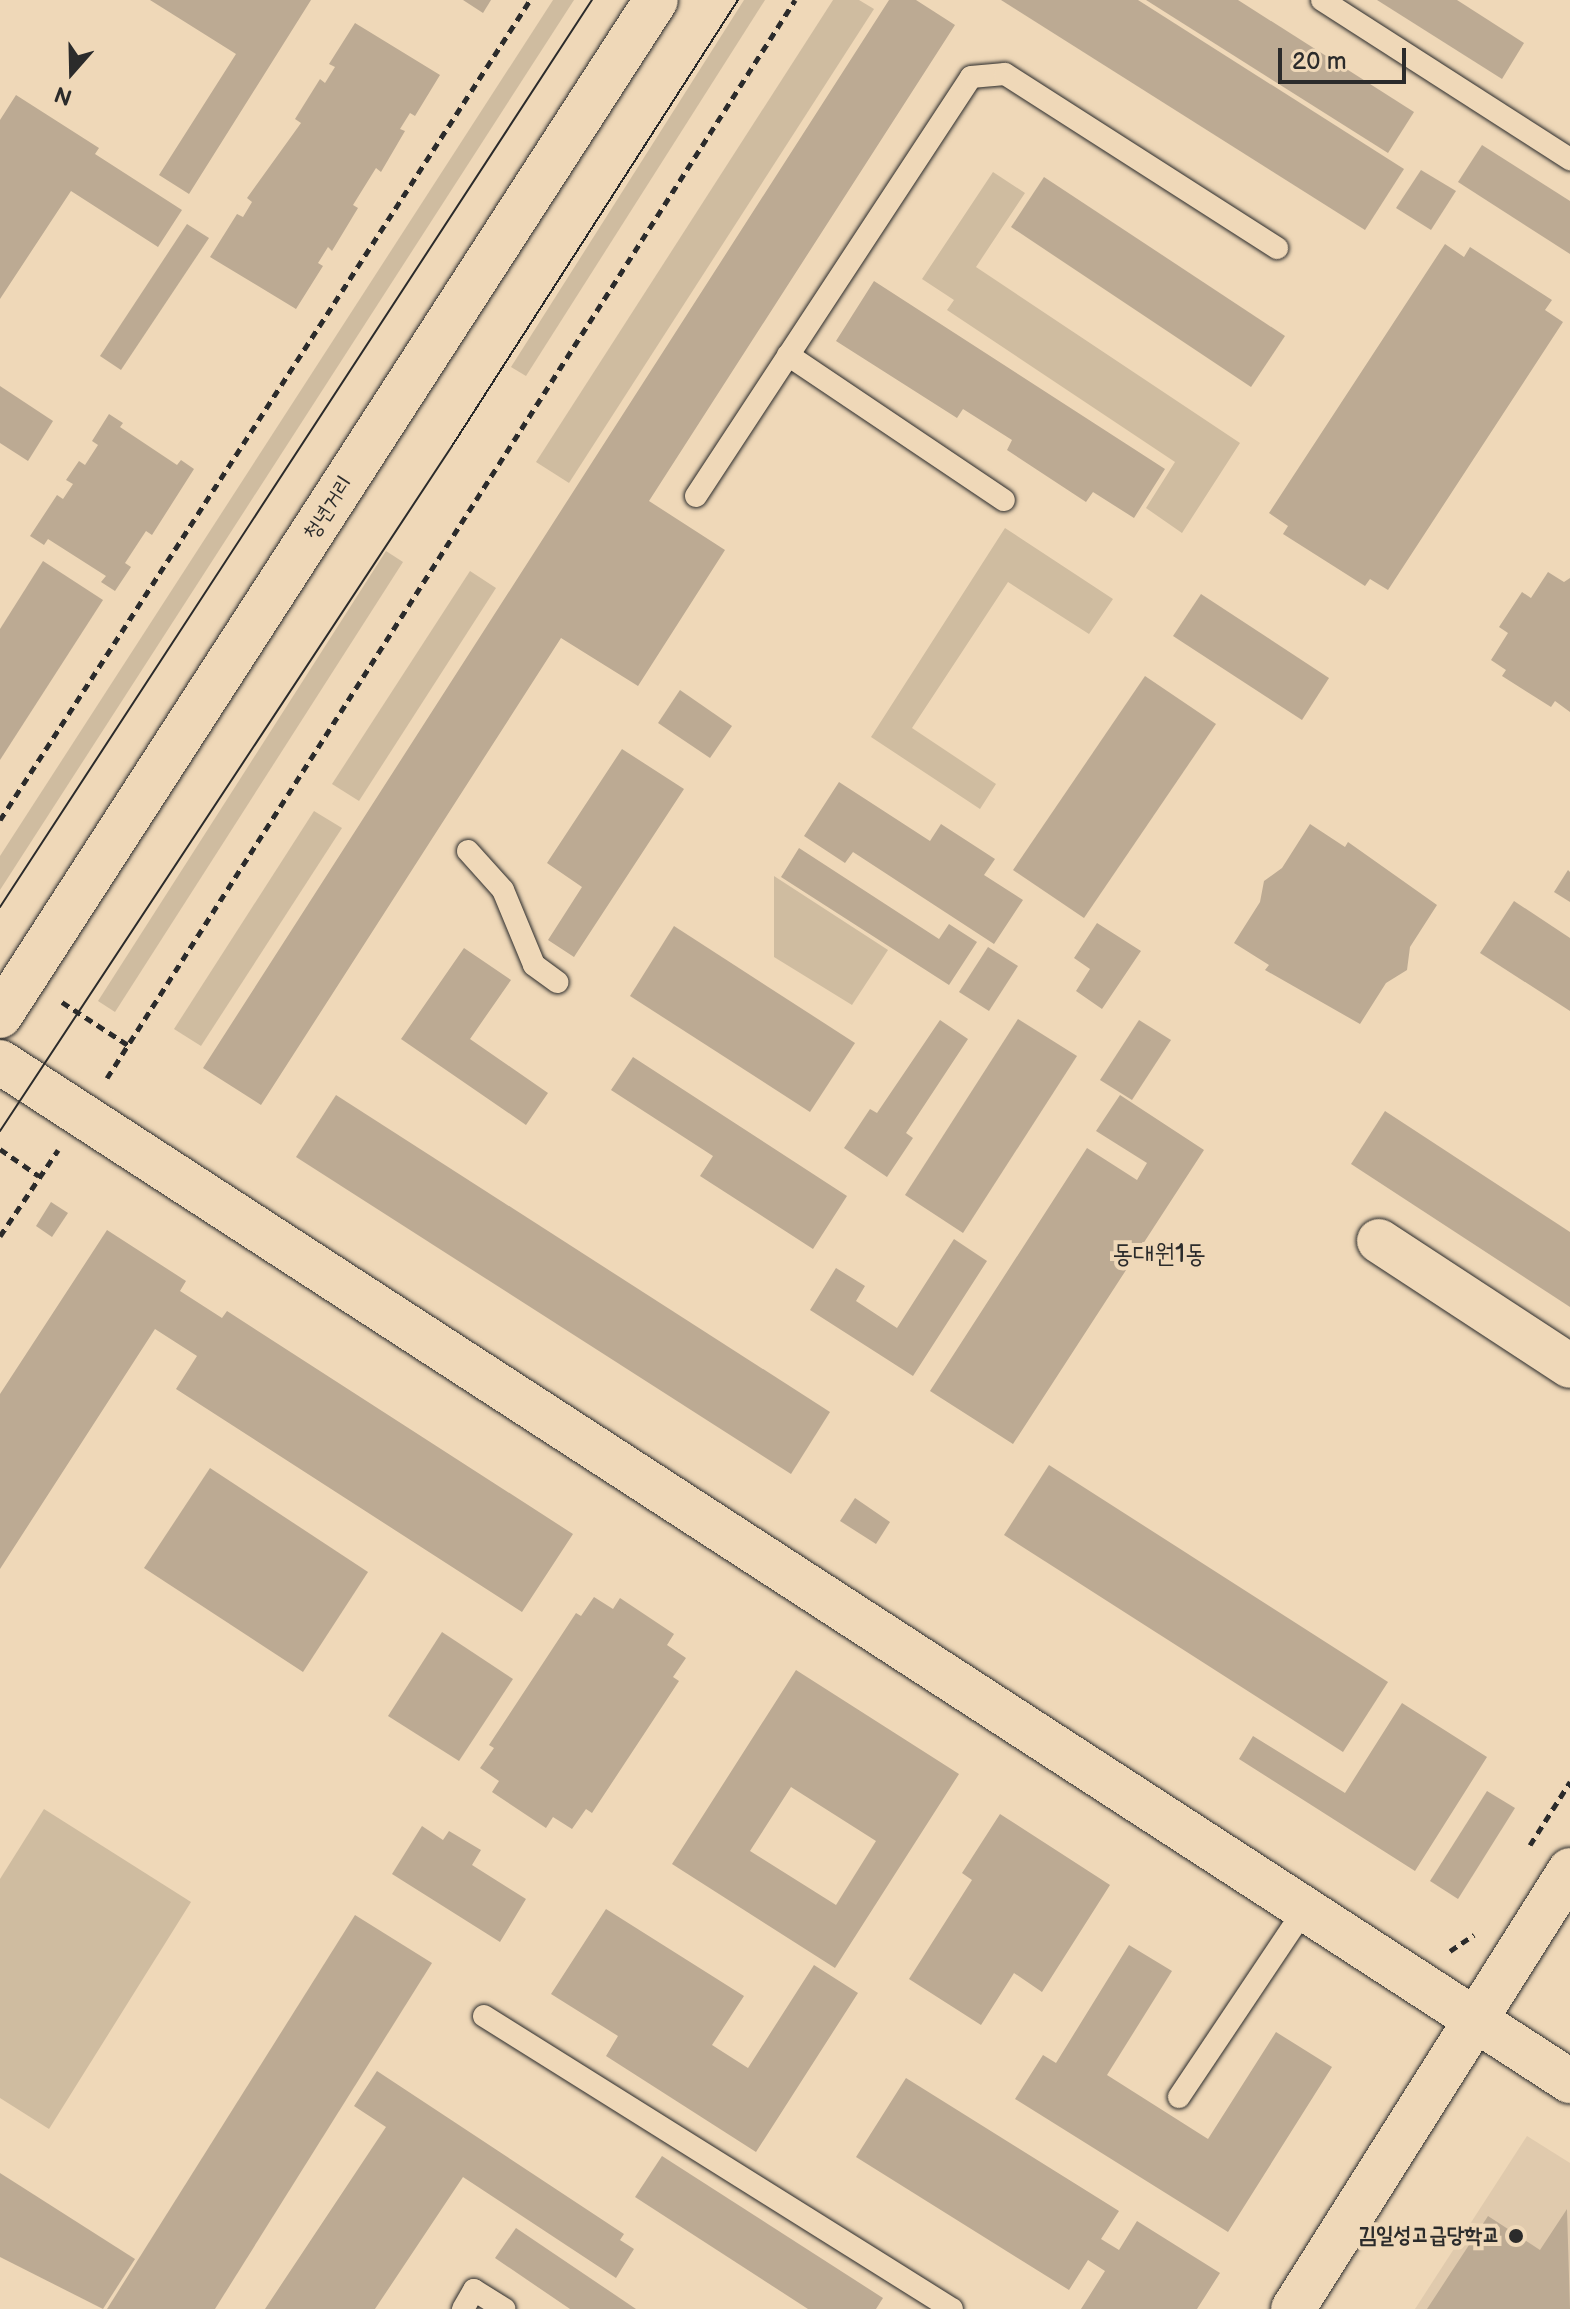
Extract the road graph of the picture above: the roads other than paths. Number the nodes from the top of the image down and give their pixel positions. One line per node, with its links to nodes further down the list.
1 (656, 0): 10 (main road, 청년거리)
2 (1322, 0): 3 (lane)
3 (1570, 159)
4 (1277, 248): 5 (lane)
5 (788, 355): 6 (lane); 7 (lane)
6 (696, 496)
7 (1004, 500)
8 (468, 851): 9 (lane)
9 (557, 982)
10 (0, 1016)
11 (0, 1062): 15 (main road)
12 (1379, 1241): 13 (main road)
13 (1570, 1366)
14 (1570, 1870): 17 (main road)
15 (1305, 1909): 17 (main road); 19 (lane)
16 (484, 2016): 22 (lane)
17 (1475, 2021): 18 (main road); 23 (main road)
18 (1570, 2081)
19 (1179, 2097)
20 (463, 2309): 21 (lane)
21 (504, 2309)
22 (952, 2309)
23 (1293, 2309)

